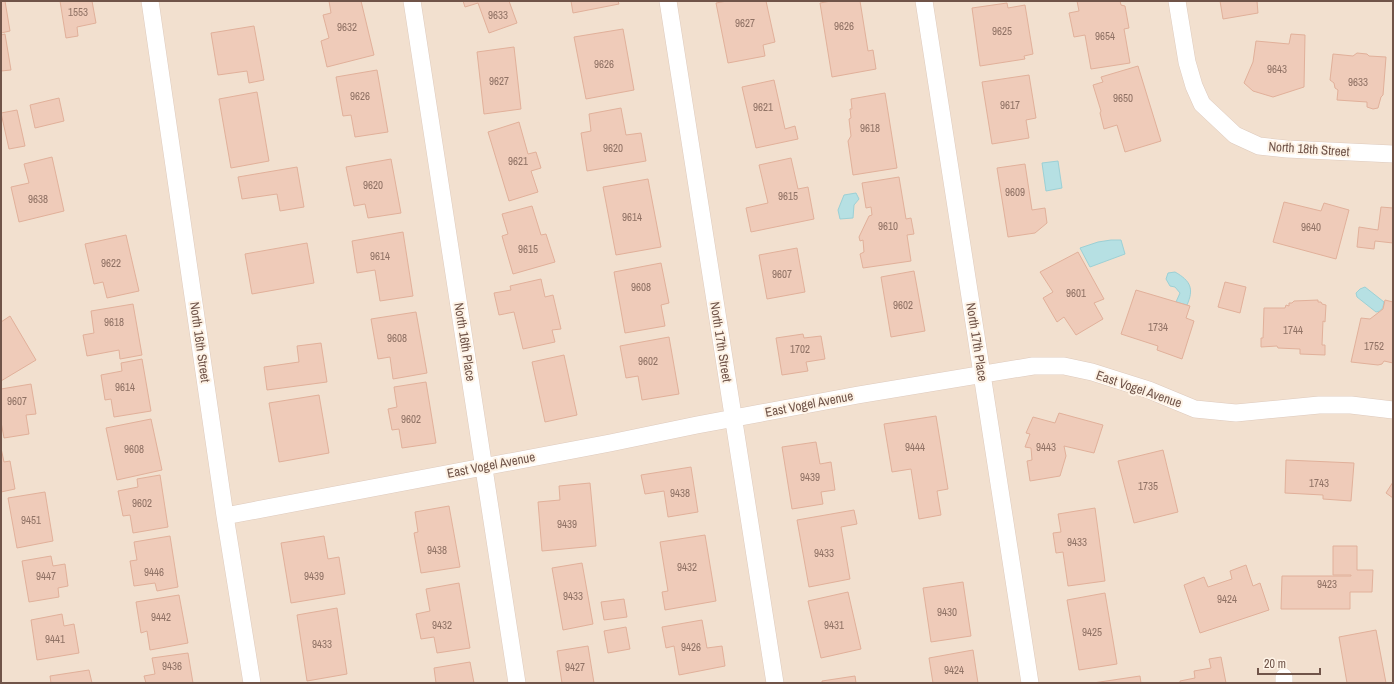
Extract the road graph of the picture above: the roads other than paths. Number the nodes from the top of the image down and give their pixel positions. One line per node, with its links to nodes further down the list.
1 (150, 1): 11 (street, North 16th Street)
2 (412, 1): 10 (street, North 16th Place)
3 (668, 1): 9 (street, North 17th Street)
4 (924, 1): 7 (street, North 17th Place)
5 (1177, 1): 6 (street, North 18th Street)
6 (1393, 154)
7 (982, 374): 8 (street, East Vogel Avenue); 9 (street, East Vogel Avenue); 15 (street, North 17th Place)
8 (1393, 410)
9 (733, 418): 10 (street, East Vogel Avenue); 14 (street, North 17th Street)
10 (484, 466): 11 (street, East Vogel Avenue); 13 (street, North 16th Place)
11 (225, 516): 12 (street, North 16th Street)
12 (252, 683)
13 (517, 683)
14 (775, 683)
15 (1030, 683)

